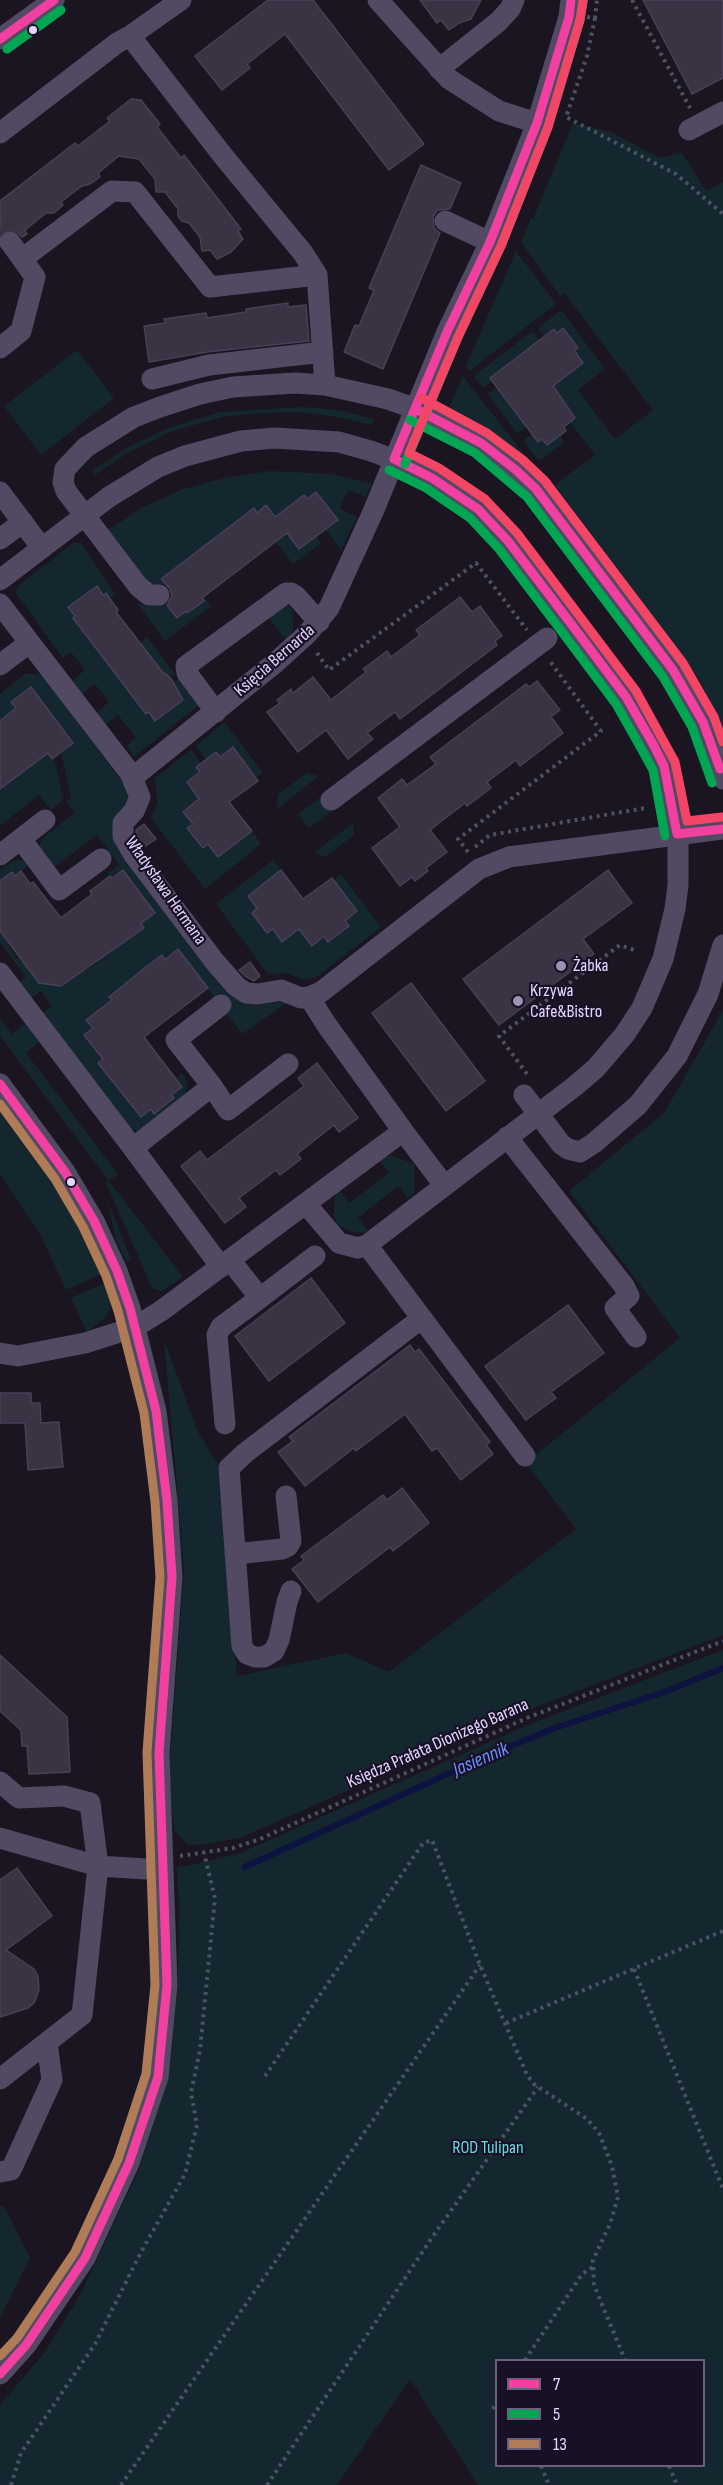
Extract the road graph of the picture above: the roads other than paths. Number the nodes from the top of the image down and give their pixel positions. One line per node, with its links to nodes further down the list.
1 (54, 0): 7 (street)
2 (181, 0): 6 (street)
3 (378, 0): 8 (street)
4 (514, 0): 8 (street)
5 (571, 0): 10 (street, Księcia Bernarda)
6 (130, 36): 12 (street); 15 (street)
7 (0, 39)
8 (439, 69): 10 (street)
9 (723, 112): 11 (street)
10 (537, 123): 14 (street, Księcia Bernarda)
11 (694, 127)
12 (0, 133)
13 (445, 221): 14 (street)
14 (490, 242): 20 (street, Księcia Bernarda)
15 (317, 275): 16 (street); 17 (street)
16 (0, 348)
17 (323, 352): 18 (street); 19 (street)
18 (152, 379)
19 (325, 385): 20 (street); 23 (street)
20 (416, 409): 21 (street, Księcia Bernarda); 36 (street)
21 (394, 459): 23 (street); 30 (street, Księcia Bernarda); 40 (street)
22 (0, 492): 24 (street)
23 (84, 515): 26 (street); 28 (street)
24 (22, 522): 25 (street); 26 (street)
25 (0, 539)
26 (42, 548): 27 (street)
27 (0, 580)
28 (159, 595)
29 (0, 604): 32 (street, Władysława Hermana)
30 (320, 622): 34 (street, Księcia Bernarda); 34 (street)
31 (546, 639): 37 (street)
32 (29, 643): 33 (street); 35 (street, Władysława Hermana)
33 (0, 665)
34 (216, 712): 35 (street, Księcia Bernarda)
35 (132, 778): 46 (street, Władysława Hermana)
36 (723, 779)
37 (331, 800)
38 (45, 820): 41 (street)
39 (723, 829): 40 (street)
40 (677, 834): 46 (street); 52 (street)
41 (21, 839): 42 (street); 43 (street)
42 (0, 855)
43 (101, 859)
44 (723, 945): 52 (street)
45 (0, 973): 55 (street)
46 (309, 997): 53 (street)
47 (221, 1005): 51 (street)
48 (288, 1064): 51 (street)
49 (0, 1084): 63 (street)
50 (526, 1085): 52 (street)
51 (212, 1086): 55 (street)
52 (538, 1114): 54 (street)
53 (403, 1131): 56 (street); 57 (street)
54 (507, 1137): 56 (street); 64 (street)
55 (133, 1148): 60 (street)
56 (444, 1185): 58 (street)
57 (306, 1204): 58 (street); 60 (street)
58 (367, 1245): 62 (street)
59 (315, 1256): 61 (street)
60 (226, 1263): 61 (street); 63 (street)
61 (260, 1298): 66 (street)
62 (422, 1318): 67 (street); 69 (street)
63 (135, 1327): 65 (street); 73 (street)
64 (636, 1337)
65 (0, 1353)
66 (225, 1424)
67 (525, 1456)
68 (286, 1496): 69 (street)
69 (235, 1554): 70 (street)
70 (291, 1591)
71 (0, 1782): 74 (street)
72 (0, 1838): 74 (street)
73 (162, 1865): 74 (street); 78 (street)
74 (98, 1866): 75 (street)
75 (47, 2043): 76 (street); 77 (street)
76 (0, 2079)
77 (0, 2172)
78 (0, 2374)

